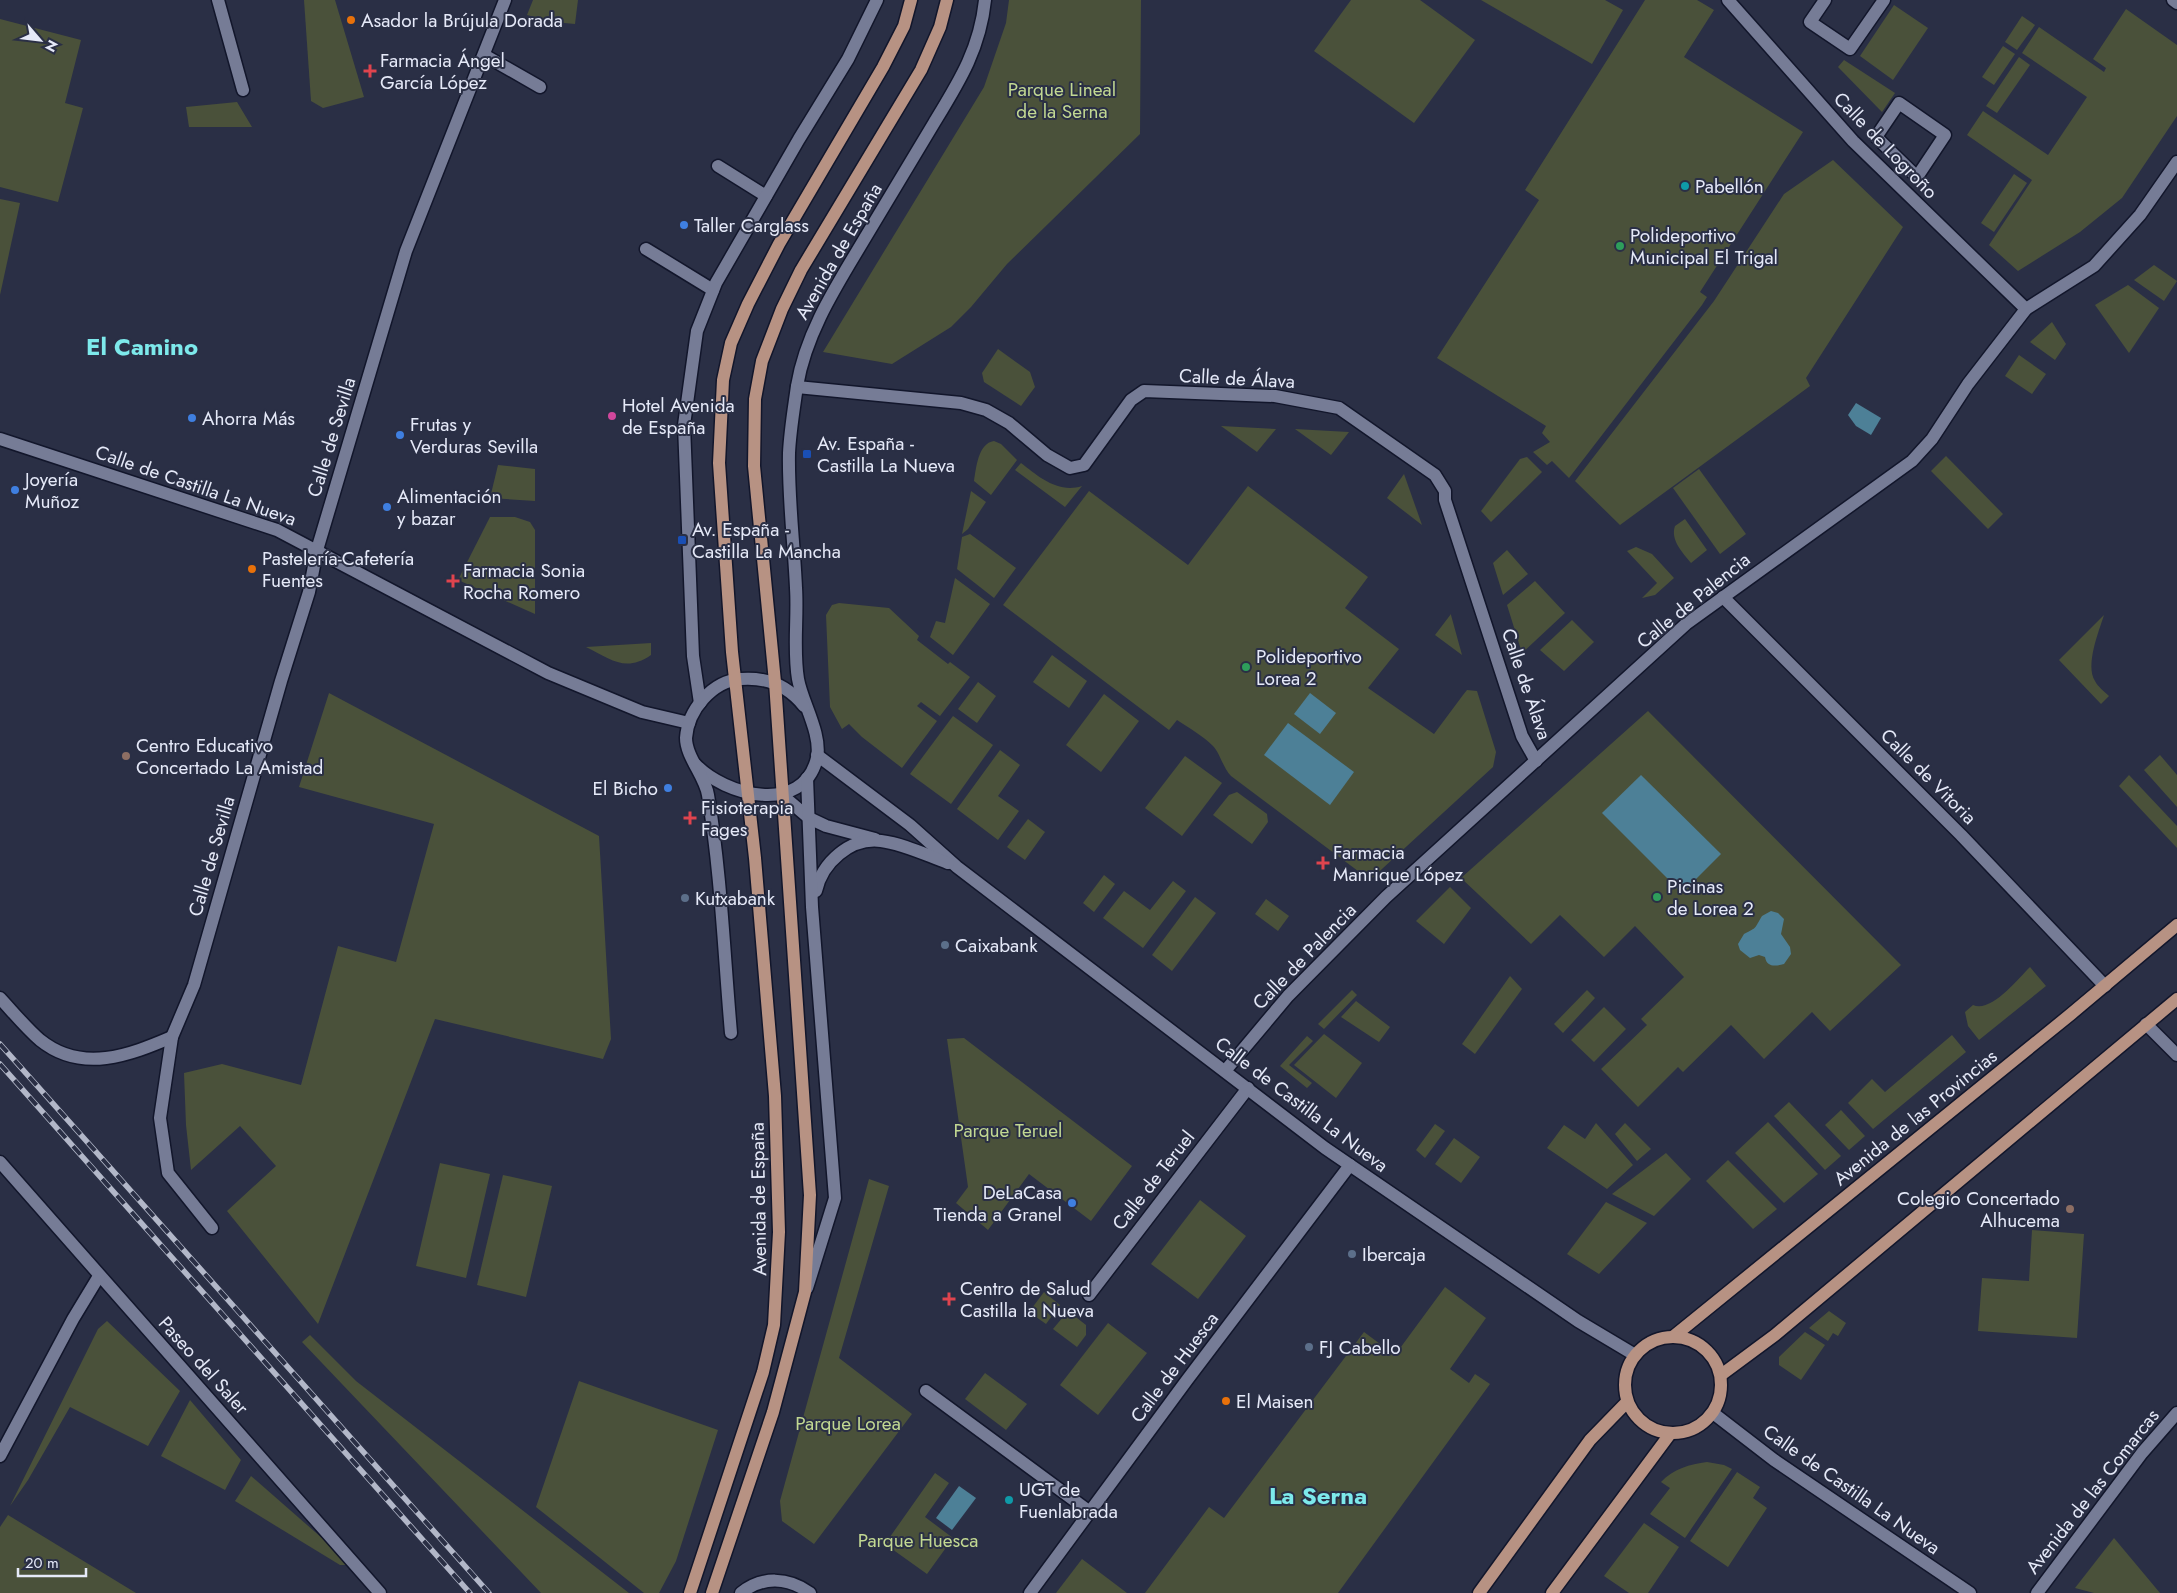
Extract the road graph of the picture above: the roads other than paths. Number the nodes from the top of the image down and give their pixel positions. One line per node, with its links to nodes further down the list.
1 (218, 0): 14 (street)
2 (505, 0): 12 (street, Calle de Sevilla)
3 (877, 0): 18 (street)
4 (911, 0): 26 (main road, Avenida de España)
5 (946, 0): 27 (main road, Avenida de España)
6 (985, 0): 22 (street, Avenida de España)
7 (1728, 0): 21 (street, Calle de Logroño)
8 (1825, 0): 9 (street)
9 (1884, 0)
10 (2172, 0): 11 (street)
11 (2177, 3)
12 (484, 55): 13 (street); 24 (street, Calle de Sevilla)
13 (540, 87)
14 (242, 90)
15 (2177, 162): 21 (street, Calle de Palencia)
16 (718, 166): 18 (street)
17 (1916, 177): 17 (street)
18 (766, 196): 20 (street)
19 (646, 249): 20 (street)
20 (713, 290): 28 (street)
21 (2026, 309): 25 (street, Calle de Palencia)
22 (797, 387): 29 (street, Avenida de España); 32 (street, Calle de Álava)
23 (0, 439): 24 (street, Calle de Castilla La Nueva)
24 (317, 550): 30 (street, Calle de Castilla La Nueva); 47 (street, Calle de Sevilla)
25 (1723, 597): 32 (street, Calle de Palencia); 42 (street, Calle de Vitoria)
26 (737, 679): 27 (street, Avenida de España); 28 (street, Avenida de España); 35 (main road, Avenida de España)
27 (775, 682): 29 (street, Avenida de España); 36 (main road, Avenida de España)
28 (700, 703): 30 (street, Avenida de España)
29 (812, 716): 31 (street, Avenida de España)
30 (689, 723): 33 (street)
31 (818, 755): 34 (street, Avenida de España); 39 (street, Calle de Castilla La Nueva)
32 (1536, 761): 49 (street, Calle de Palencia)
33 (695, 764): 35 (street); 46 (street)
34 (807, 778): 36 (street, Avenida de España); 37 (street, Avenida de España)
35 (748, 792): 36 (street); 69 (main road, Avenida de España)
36 (782, 795): 37 (street, Calle de Castilla La Nueva); 55 (main road, Avenida de España)
37 (808, 818): 38 (street, Calle de Castilla La Nueva); 40 (street, Avenida de España)
38 (879, 840): 39 (street, Calle de Castilla La Nueva); 40 (street, Calle de Castilla La Nueva)
39 (957, 867): 49 (street, Calle de Castilla La Nueva)
40 (812, 907): 55 (street, Avenida de España)
41 (2177, 925): 42 (main road, Avenida de las Provincias)
42 (2105, 986): 57 (main road, Avenida de las Provincias)
43 (0, 998): 47 (street)
44 (2177, 998): 45 (main road)
45 (2146, 1024): 48 (street); 59 (main road)
46 (731, 1033)
47 (172, 1036): 53 (street, Calle de Sevilla)
48 (2177, 1055)
49 (1225, 1071): 50 (street, Calle de Castilla La Nueva)
50 (1248, 1088): 52 (street, Calle de Castilla La Nueva); 56 (street, Calle de Teruel)
51 (0, 1162): 54 (street, Paseo del Saler)
52 (1350, 1165): 58 (street, Calle de Castilla La Nueva); 66 (street, Calle de Huesca)
53 (212, 1228)
54 (99, 1276): 65 (street); 68 (street, Paseo del Saler)
55 (805, 1292): 70 (main road, Avenida de España)
56 (1089, 1295)
57 (1674, 1336): 58 (main road); 59 (main road)
58 (1635, 1355): 61 (main road)
59 (1721, 1375): 63 (main road)
60 (926, 1391): 66 (street)
61 (1627, 1402): 64 (main road); 73 (main road)
62 (2177, 1413): 76 (street, Avenida de las Comarcas)
63 (1713, 1414): 64 (main road); 75 (street, Calle de Castilla La Nueva)
64 (1670, 1434): 74 (main road)
65 (0, 1456)
66 (1090, 1512): 72 (street, Calle de Huesca)
67 (806, 1590): 71 (street)
68 (380, 1593)
69 (690, 1593)
70 (712, 1593)
71 (740, 1593)
72 (1030, 1593)
73 (1480, 1593)
74 (1552, 1593)
75 (1970, 1593)
76 (2037, 1593)

